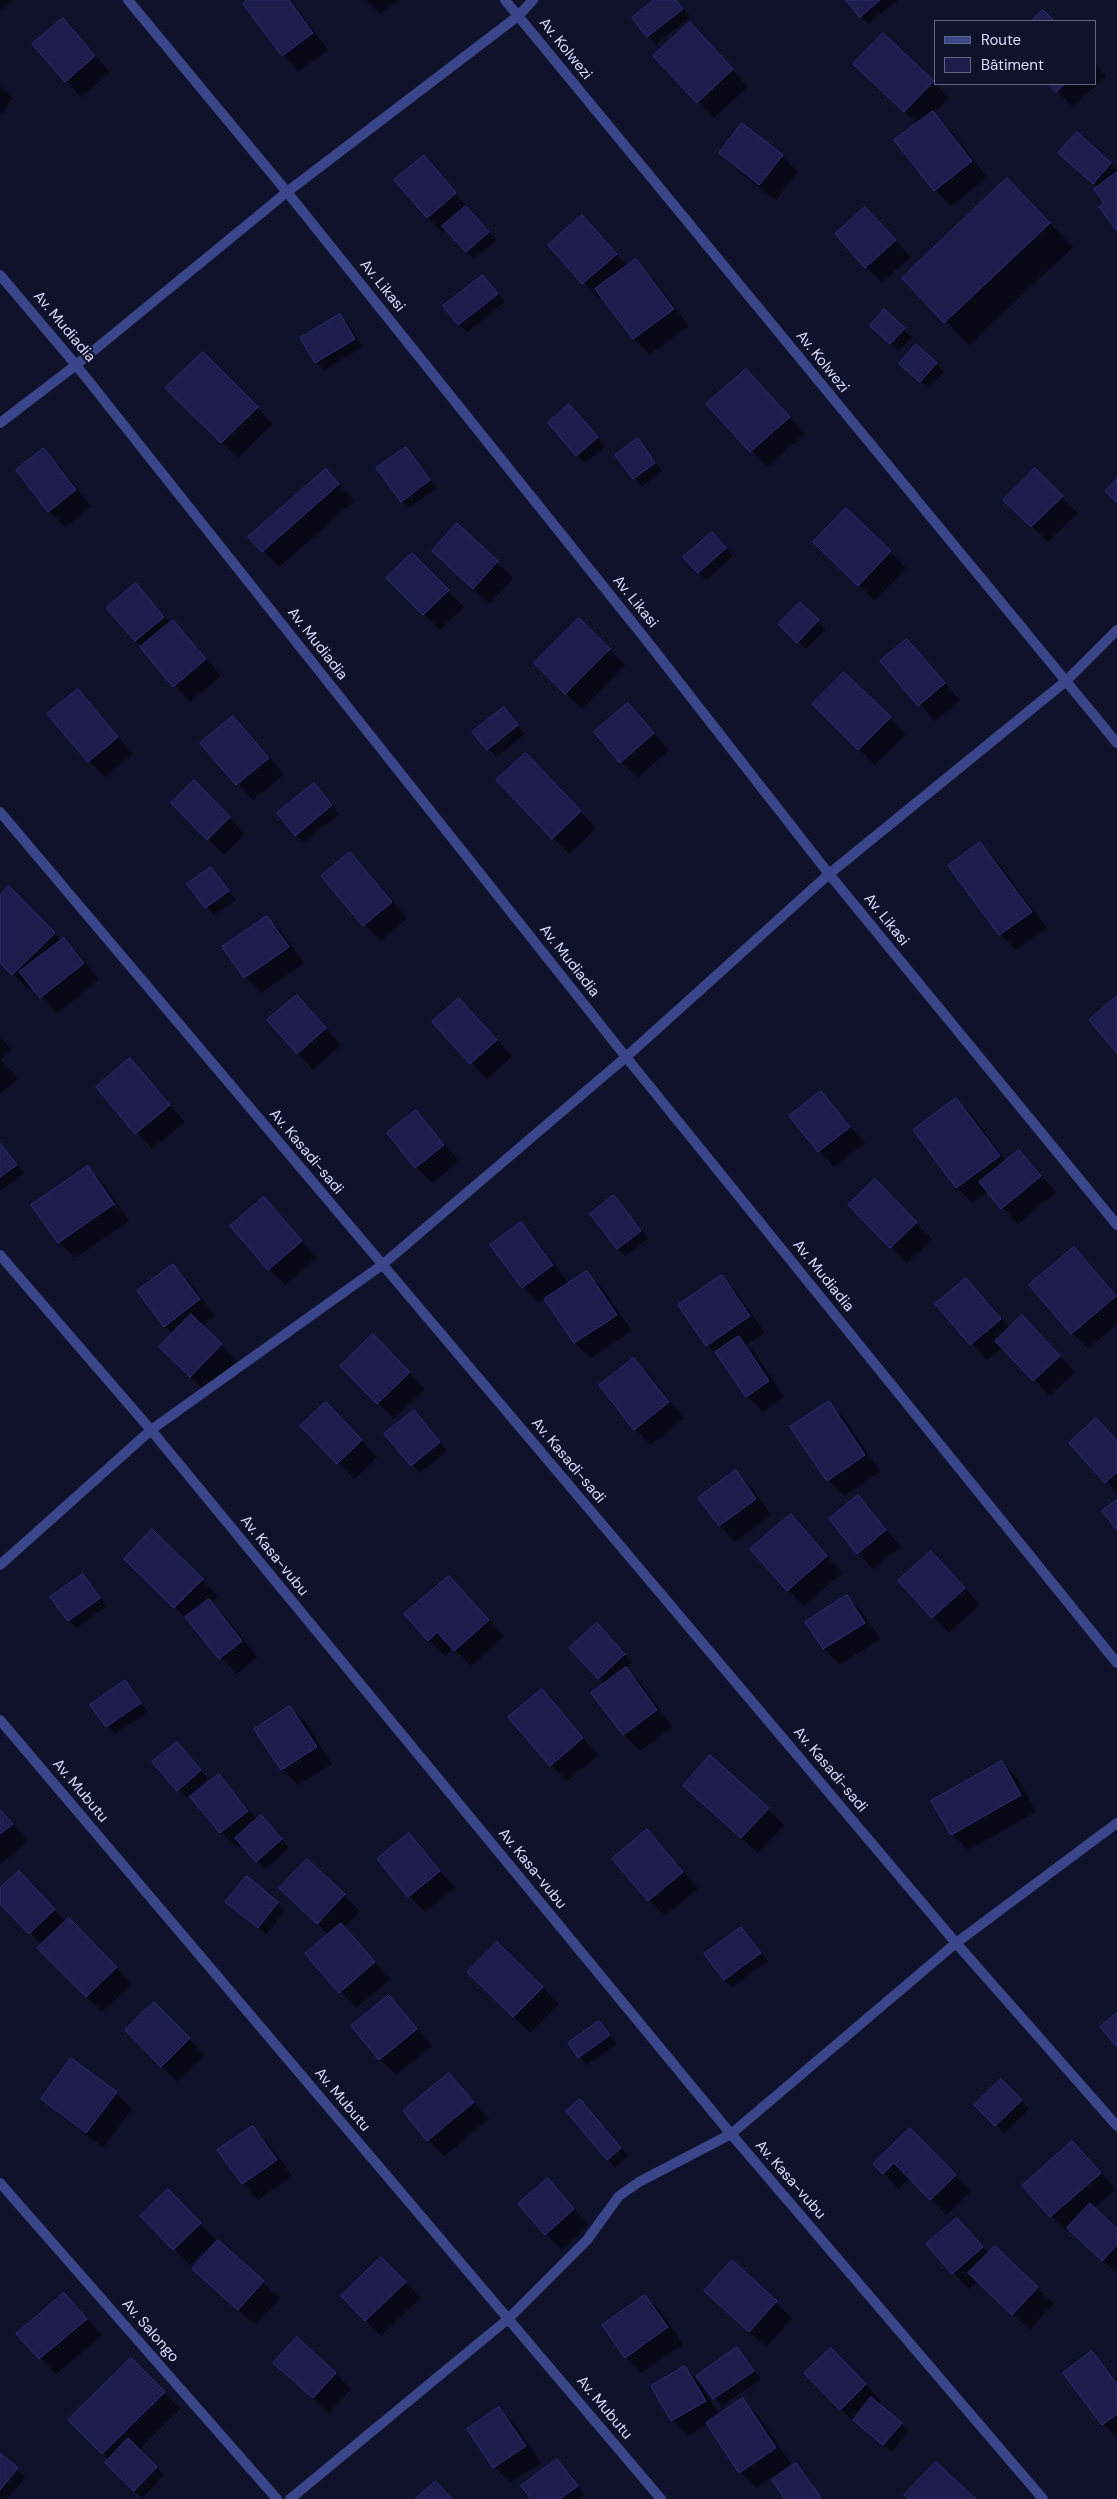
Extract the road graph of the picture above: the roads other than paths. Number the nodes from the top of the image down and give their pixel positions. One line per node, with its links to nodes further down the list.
1 (128, 0): 5 (street, Av. Likasi)
2 (505, 0): 4 (street, Av. Kolwezi)
3 (533, 0): 4 (street)
4 (518, 16): 5 (street); 10 (street, Av. Kolwezi)
5 (287, 192): 7 (street); 13 (street, Av. Likasi)
6 (0, 275): 7 (street, Av. Mudiadia)
7 (76, 366): 8 (street); 14 (street, Av. Mudiadia)
8 (0, 422)
9 (1117, 630): 10 (street)
10 (1066, 681): 11 (street, Av. Kolwezi); 13 (street)
11 (1117, 743)
12 (0, 812): 17 (street, Av. Kasadi-sadi)
13 (829, 874): 14 (street); 15 (street, Av. Likasi)
14 (626, 1057): 17 (street); 20 (street, Av. Mudiadia)
15 (1117, 1224)
16 (0, 1255): 18 (street, Av. Kasa-vubu)
17 (382, 1265): 18 (street); 23 (street, Av. Kasadi-sadi)
18 (151, 1430): 19 (street); 25 (street, Av. Kasa-vubu)
19 (0, 1565)
20 (1117, 1663)
21 (0, 1720): 27 (street, Av. Mubutu)
22 (1117, 1822): 23 (street)
23 (956, 1943): 24 (street, Av. Kasadi-sadi); 25 (street)
24 (1117, 2126)
25 (731, 2134): 27 (street); 31 (street, Av. Kasa-vubu)
26 (0, 2183): 28 (street, Av. Salongo)
27 (508, 2319): 29 (street); 30 (street, Av. Mubutu)
28 (277, 2499)
29 (290, 2499)
30 (661, 2499)
31 (1043, 2499)

